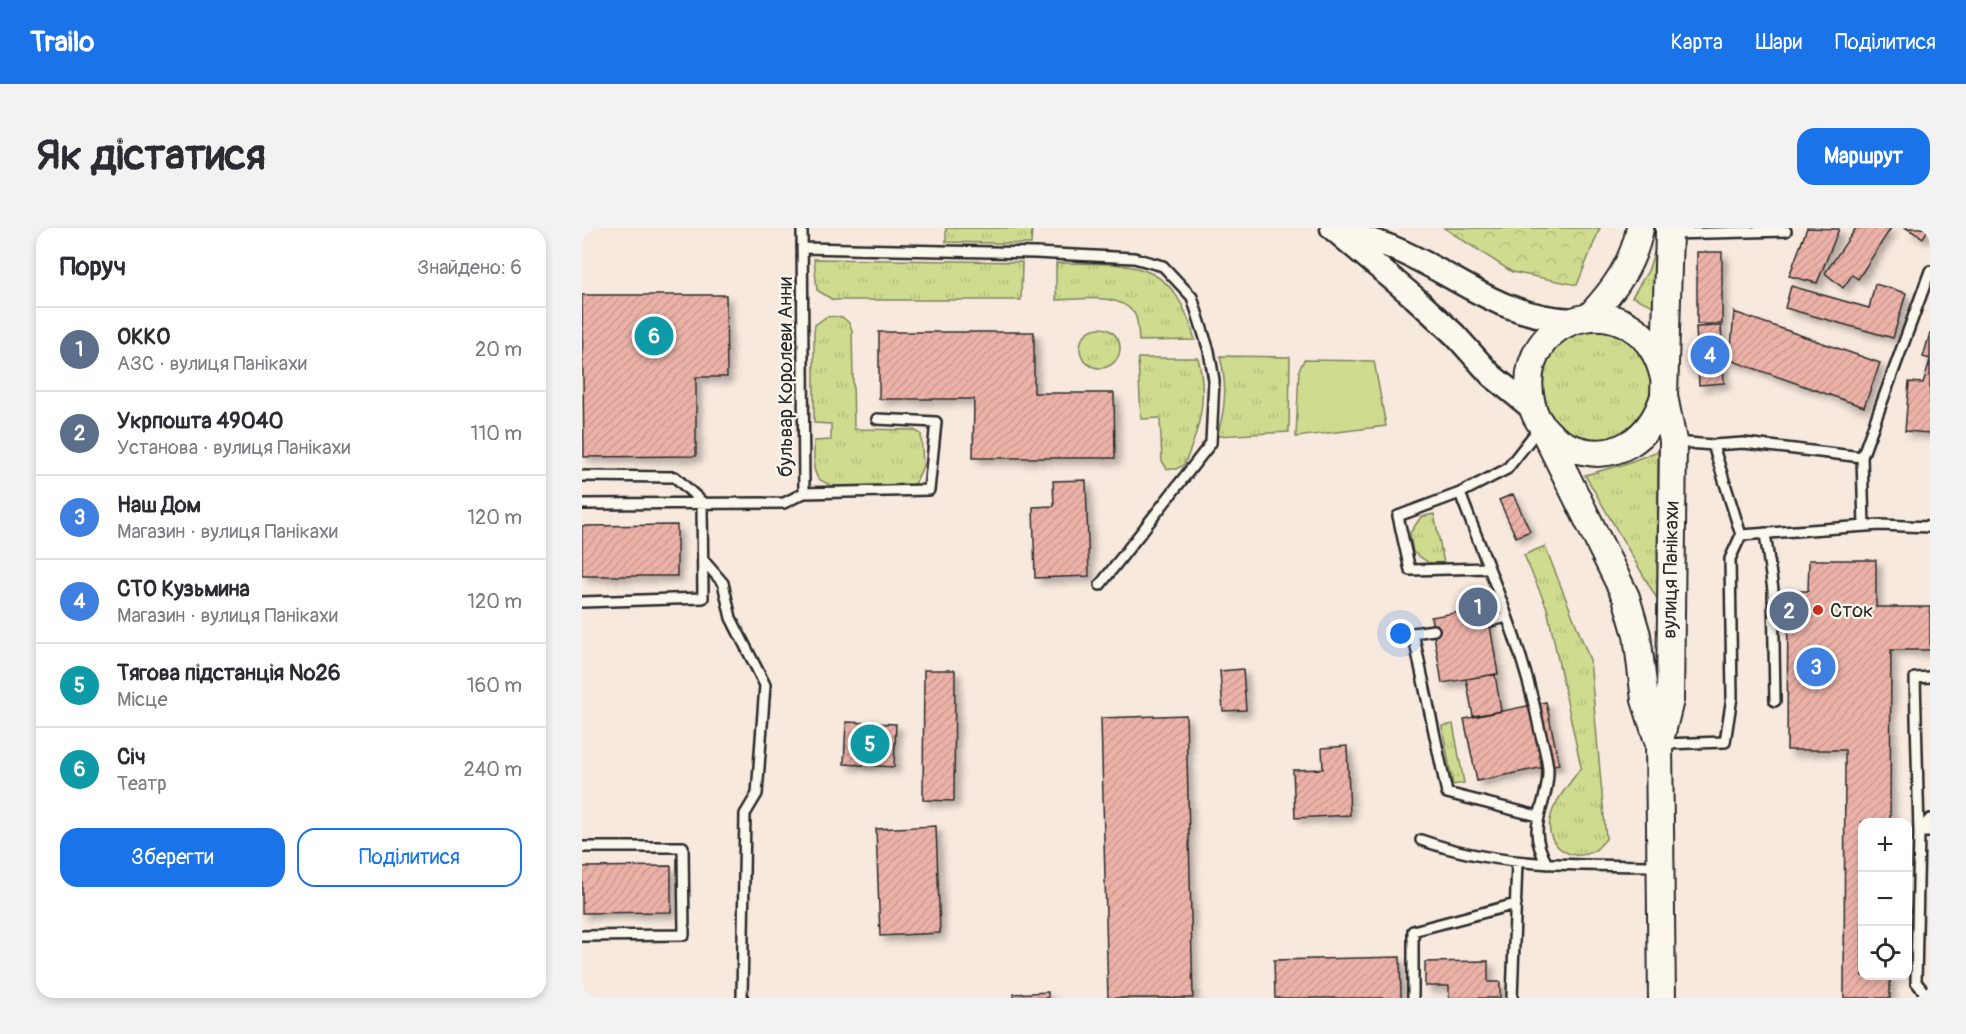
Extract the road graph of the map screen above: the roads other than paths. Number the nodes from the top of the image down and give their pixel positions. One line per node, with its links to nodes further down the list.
1 (802, 228): 6 (lane, бульвар Королеви Анни)
2 (1331, 228): 8 (street, вулиця Панікахи); 10 (street, вулиця Панікахи)
3 (1640, 228): 8 (main road)
4 (1669, 231): 5 (lane); 9 (main road)
5 (1786, 231)
6 (802, 248): 16 (lane, бульвар Королеви Анни); 26 (lane)
7 (1930, 271): 14 (lane)
8 (1581, 318): 9 (main road); 10 (main road)
9 (1664, 387): 10 (main road); 12 (main road, вулиця Панікахи)
10 (1537, 417): 17 (lane); 33 (main road, вулиця Панікахи)
11 (877, 418): 16 (lane)
12 (1673, 441): 13 (lane); 33 (main road, вулиця Панікахи)
13 (1713, 445): 14 (lane); 23 (lane)
14 (1862, 457): 20 (lane)
15 (582, 476): 18 (lane)
16 (804, 493): 18 (lane, бульвар Королеви Анни)
17 (1460, 493): 25 (lane); 25 (lane)
18 (702, 502): 19 (lane, бульвар Королеви Анни); 24 (lane)
19 (582, 504)
20 (1864, 526): 21 (lane); 22 (lane)
21 (1930, 527)
22 (1765, 533): 23 (lane); 32 (lane)
23 (1741, 535): 33 (lane)
24 (704, 561): 27 (lane); 45 (lane)
25 (1489, 568): 28 (lane)
26 (1100, 585)
27 (582, 602)
28 (1507, 617): 29 (lane); 34 (lane)
29 (1490, 621)
30 (1434, 630): 34 (lane)
31 (1930, 677): 36 (lane)
32 (1775, 701)
33 (1659, 744): 42 (main road, вулиця Панікахи)
34 (1538, 816): 41 (lane)
35 (1930, 819): 36 (lane)
36 (1919, 832): 37 (lane); 49 (lane)
37 (1930, 832)
38 (1420, 840): 40 (lane)
39 (582, 847): 44 (lane)
40 (1517, 862): 41 (lane); 43 (lane)
41 (1548, 864): 42 (lane)
42 (1660, 866): 48 (main road, вулиця Панікахи)
43 (1516, 904): 46 (lane); 47 (lane)
44 (582, 936)
45 (742, 998)
46 (1413, 998)
47 (1512, 998)
48 (1662, 998)
49 (1929, 998)

